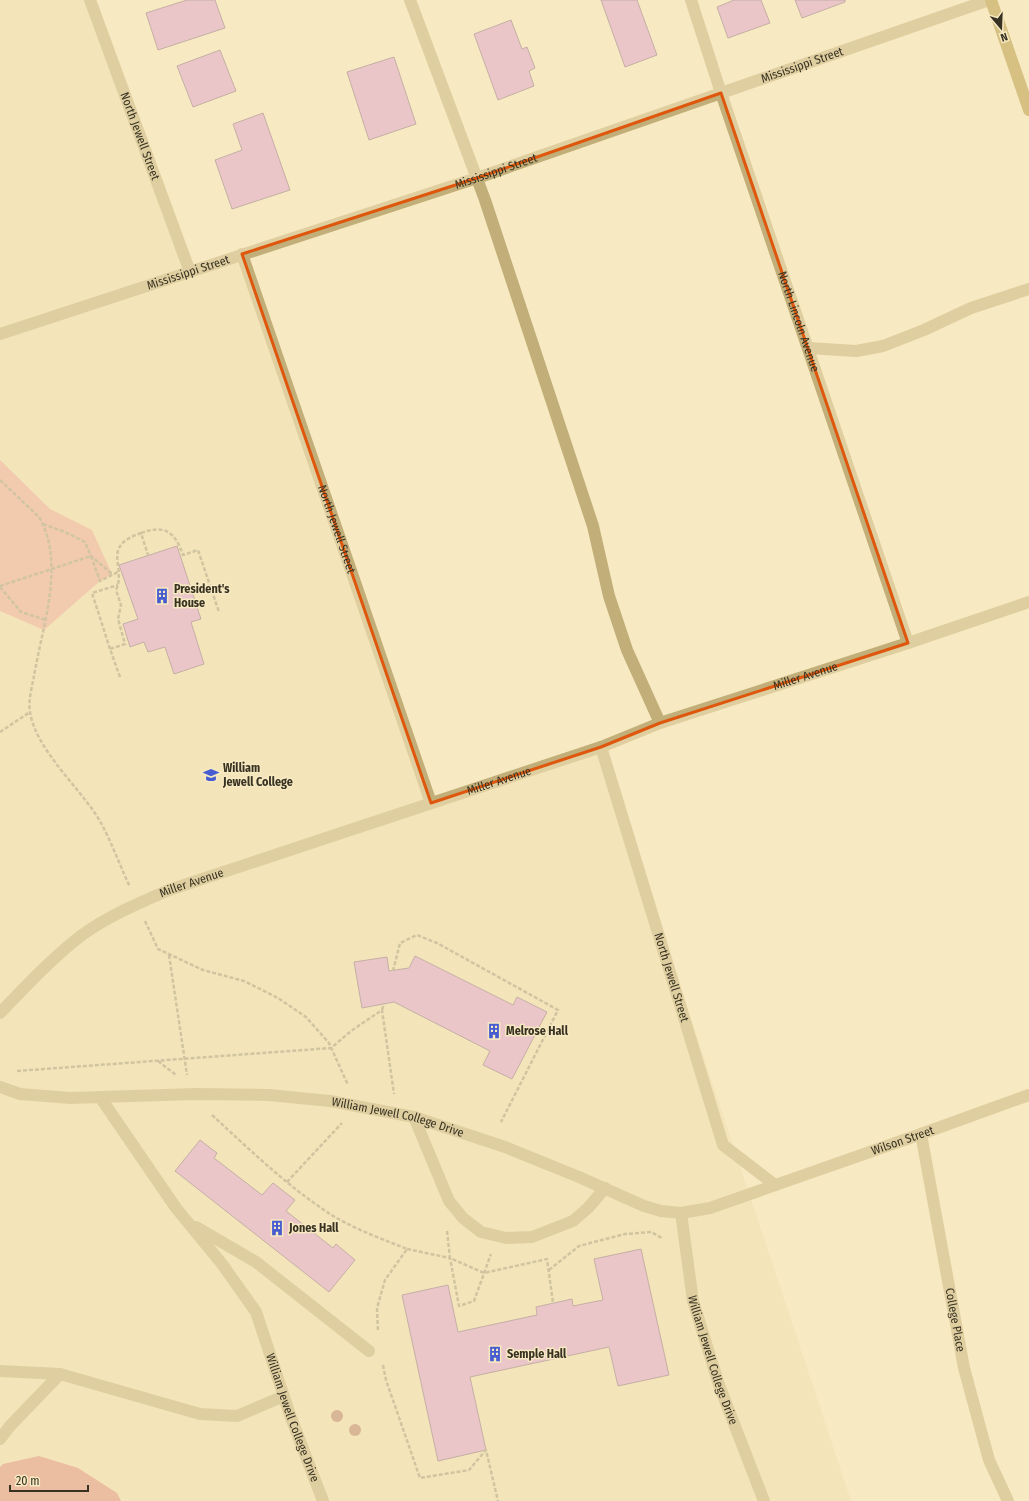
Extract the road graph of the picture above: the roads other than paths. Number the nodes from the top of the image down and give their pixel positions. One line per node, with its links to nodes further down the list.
1 (90, 0): 9 (street, North Jewell Street)
2 (410, 0): 7 (street)
3 (691, 0): 5 (street, North Lincoln Avenue)
4 (990, 0): 5 (street, Mississippi Street); 6 (main road)
5 (721, 93): 7 (street, Mississippi Street); 12 (street, North Lincoln Avenue)
6 (1029, 110)
7 (477, 178): 8 (street, Mississippi Street); 15 (street)
8 (242, 254): 9 (street, Mississippi Street); 17 (street, North Jewell Street)
9 (190, 272): 11 (street, Mississippi Street)
10 (1029, 289): 12 (street)
11 (0, 334)
12 (808, 348): 14 (street, North Lincoln Avenue)
13 (1029, 602): 14 (street, Miller Avenue)
14 (908, 643): 15 (street, Miller Avenue)
15 (660, 723): 16 (street, Miller Avenue)
16 (600, 747): 17 (street, Miller Avenue); 24 (street, North Jewell Street)
17 (431, 803): 18 (street, Miller Avenue)
18 (0, 1013)
19 (0, 1087): 21 (street, William Jewell College Drive)
20 (1029, 1095): 23 (street, Wilson Street)
21 (100, 1097): 22 (street, William Jewell College Drive); 27 (street, William Jewell College Drive)
22 (414, 1117): 25 (street, William Jewell College Drive); 25 (street)
23 (921, 1134): 24 (street, Wilson Street); 35 (street, College Place)
24 (775, 1184): 26 (street, William Jewell College Drive)
25 (605, 1188): 26 (street, William Jewell College Drive)
26 (681, 1213): 34 (street, William Jewell College Drive)
27 (188, 1223): 28 (street); 31 (street, William Jewell College Drive)
28 (369, 1351)
29 (0, 1371): 30 (street)
30 (60, 1374): 31 (street); 32 (street)
31 (284, 1396): 33 (street, William Jewell College Drive)
32 (0, 1439)
33 (323, 1501)
34 (764, 1501)
35 (1008, 1501)

